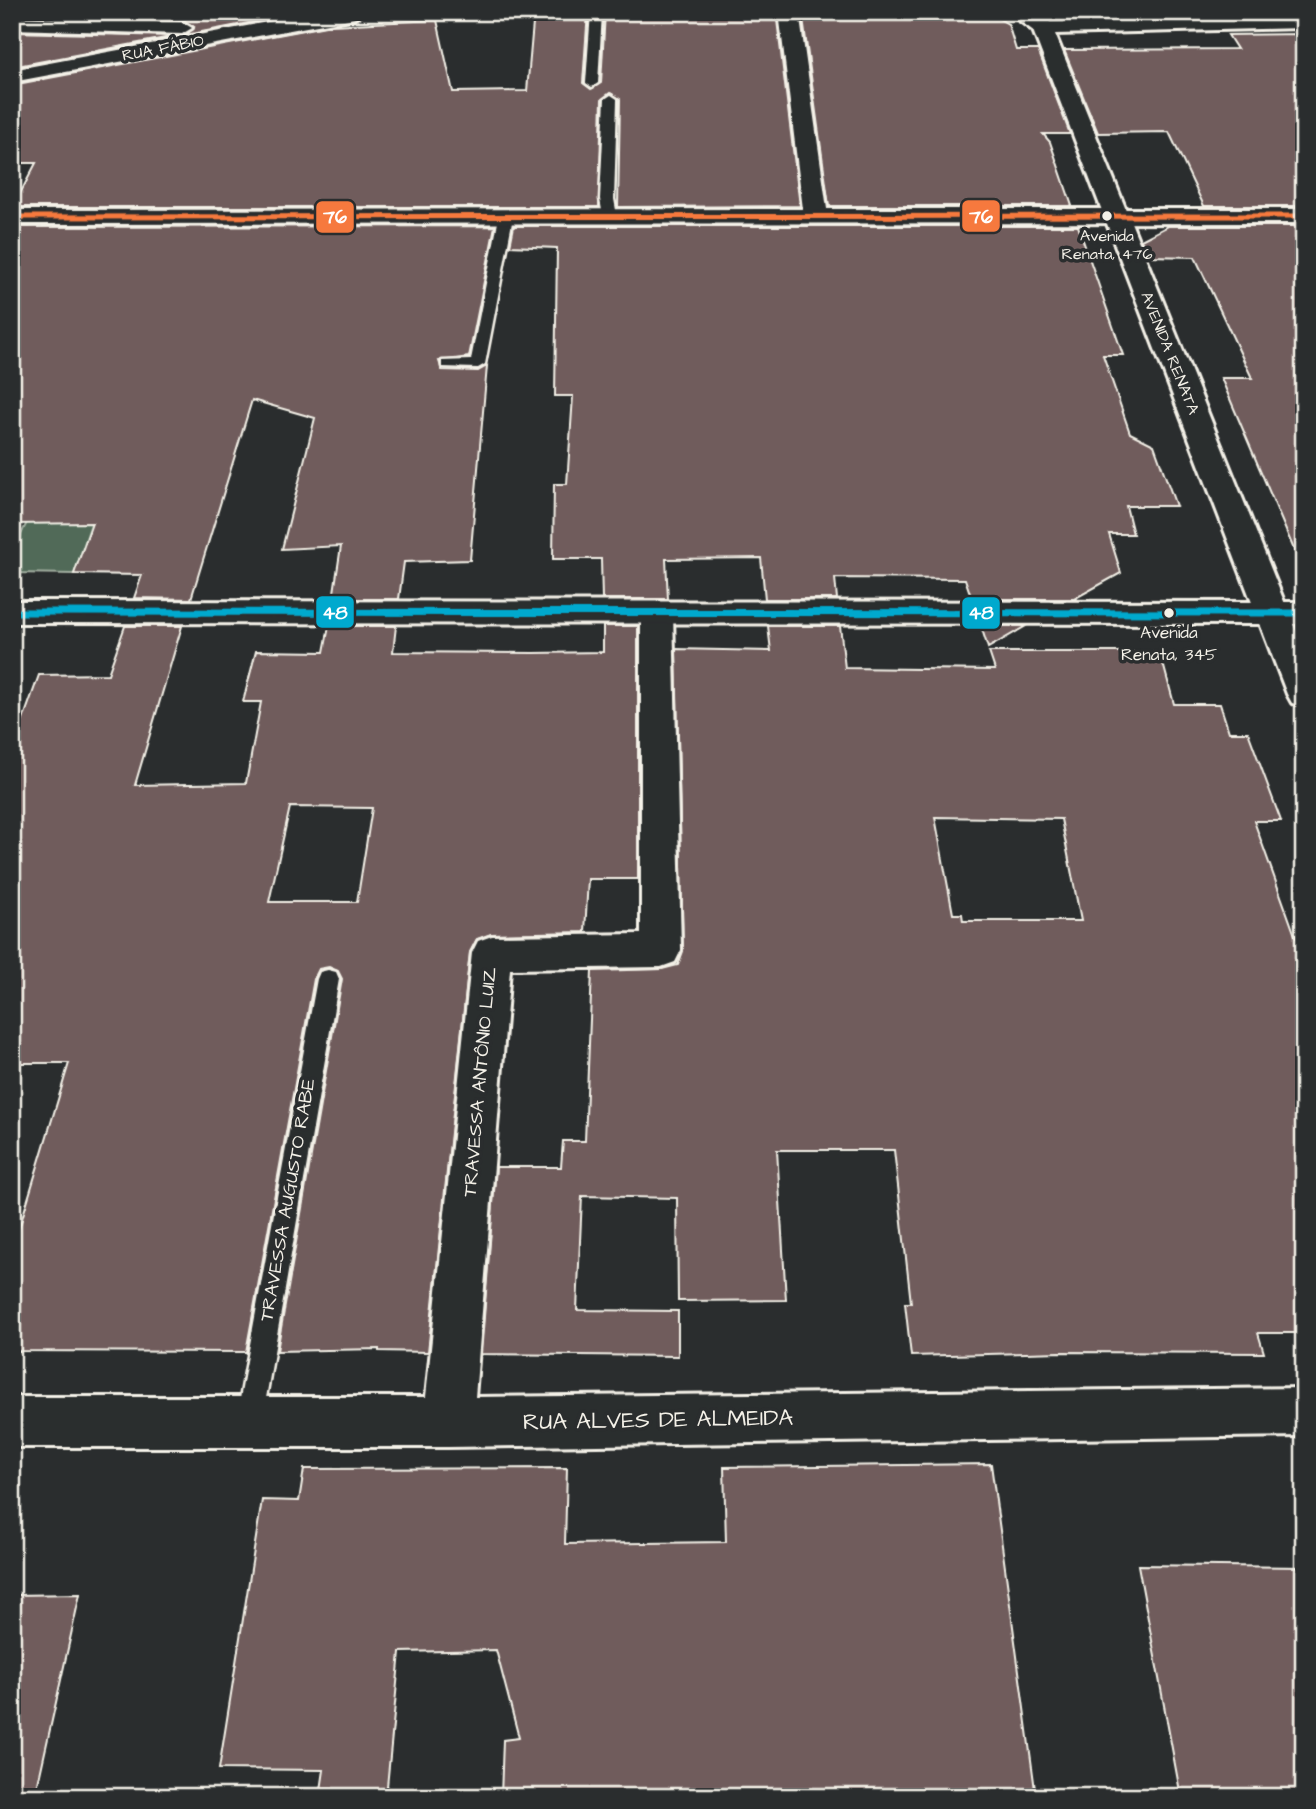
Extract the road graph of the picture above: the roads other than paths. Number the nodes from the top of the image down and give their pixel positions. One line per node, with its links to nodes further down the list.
1 (355, 12): 10 (street, RUA FÁBIO)
2 (597, 12): 12 (lane)
3 (789, 12): 15 (street)
4 (1018, 12): 6 (street)
5 (1164, 12): 9 (street)
6 (1039, 20): 9 (street); 16 (street, AVENIDA RENATA)
7 (1304, 22): 9 (street)
8 (12, 23): 10 (street)
9 (1191, 24)
10 (255, 30): 11 (street, RUA FÁBIO)
11 (12, 76)
12 (592, 83)
13 (611, 99): 14 (lane)
14 (610, 216): 15 (street); 19 (street)
15 (816, 216): 16 (street)
16 (1116, 216): 17 (street); 23 (street, AVENIDA RENATA)
17 (1304, 216)
18 (12, 217): 19 (street)
19 (506, 217): 20 (lane)
20 (447, 364)
21 (12, 612): 22 (street)
22 (657, 612): 23 (street); 29 (street, TRAVESSA ANTÔNIO LUIZ)
23 (1288, 613): 24 (street, AVENIDA RENATA)
24 (1304, 694)
25 (328, 979): 27 (lane, TRAVESSA AUGUSTO RABE)
26 (1304, 1412): 29 (street, RUA ALVES DE ALMEIDA)
27 (249, 1421): 28 (street, RUA ALVES DE ALMEIDA); 29 (street, RUA ALVES DE ALMEIDA)
28 (12, 1422)
29 (448, 1422)

